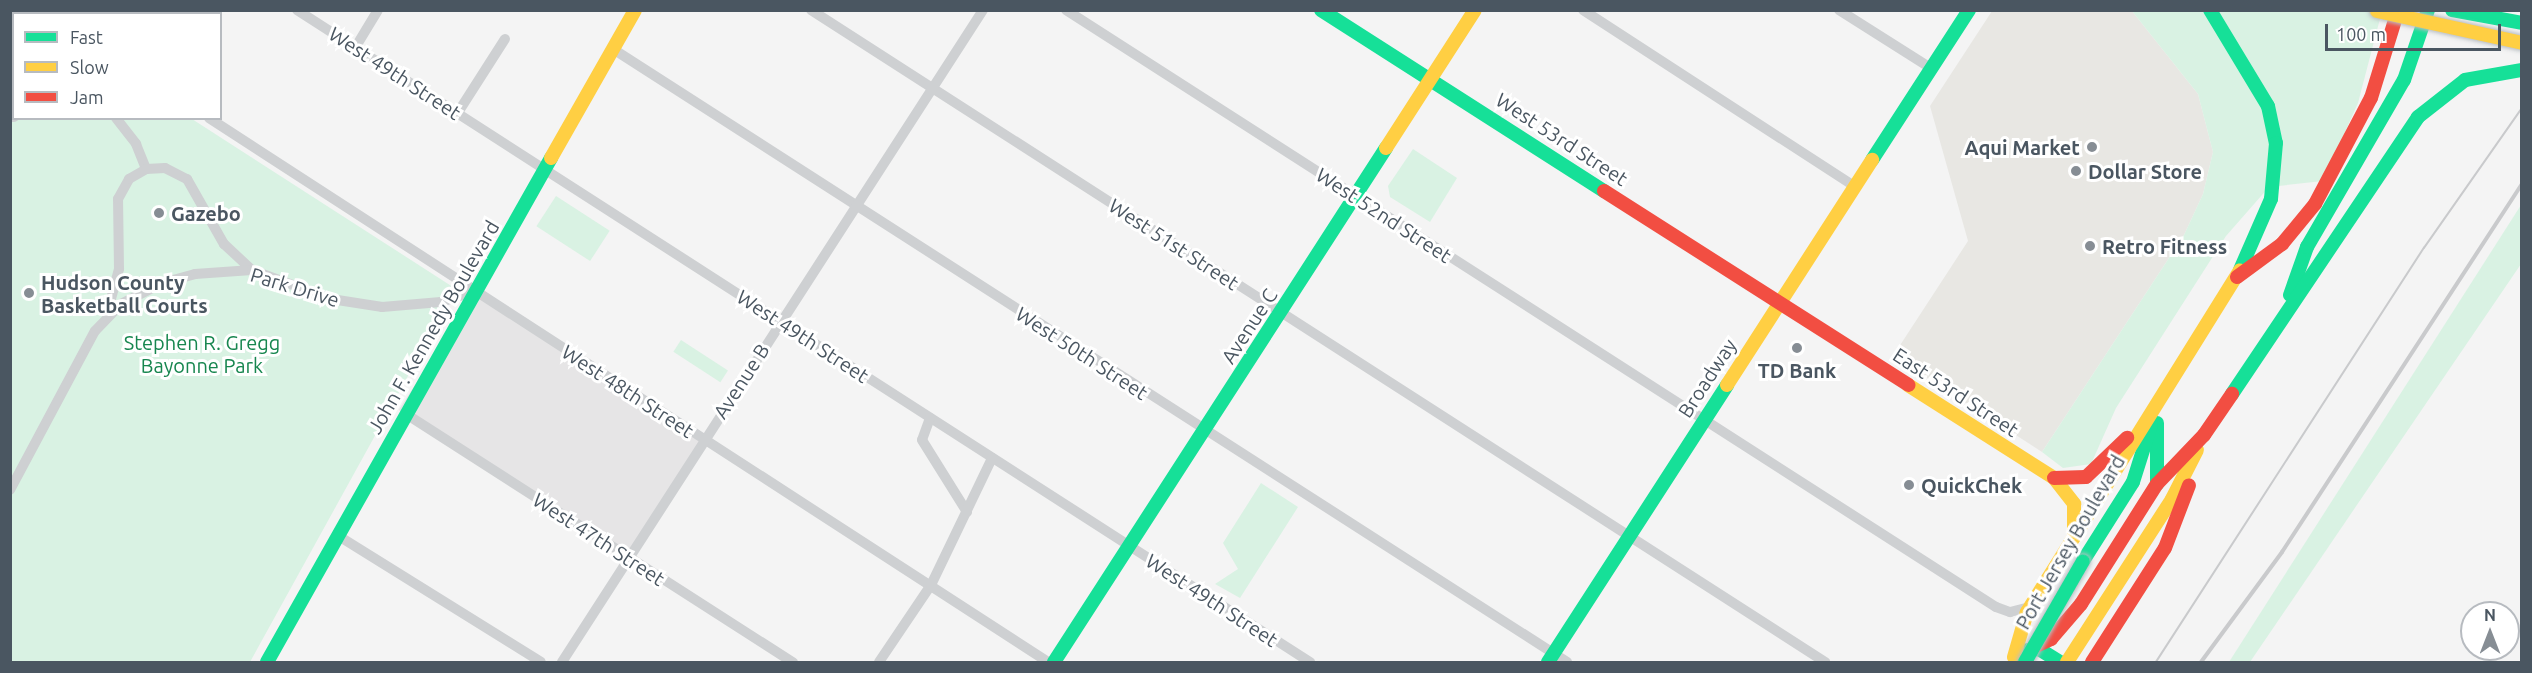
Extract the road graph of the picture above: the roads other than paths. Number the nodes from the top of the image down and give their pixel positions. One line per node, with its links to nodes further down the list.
1 (297, 10): 20 (street, West 49th Street)
2 (378, 10): 20 (street)
3 (635, 10): 21 (main road, John F. Kennedy Boulevard)
4 (811, 10): 25 (street, West 51st Street)
5 (983, 10): 25 (street, Avenue B)
6 (1066, 10): 32 (street, West 52nd Street)
7 (1321, 10): 24 (main road, West 53rd Street)
8 (1475, 10): 24 (main road, Avenue C)
9 (1583, 10): 31 (street)
10 (1839, 10): 22 (street)
11 (1969, 10): 22 (main road, Broadway)
12 (2211, 10): 35 (main road)
13 (2398, 10): 35 (main road)
14 (2428, 10): 38 (main road)
15 (2452, 10): 17 (main road)
16 (2376, 11): 19 (main road, bridge)
17 (2522, 23)
18 (505, 39): 26 (street)
19 (2522, 43)
20 (355, 48): 26 (street, West 49th Street)
21 (613, 49): 30 (main road, John F. Kennedy Boulevard); 33 (street, West 50th Street)
22 (1929, 67): 31 (main road, Broadway)
23 (2522, 70): 38 (main road)
24 (1431, 78): 32 (main road, Avenue C); 37 (main road, West 53rd Street)
25 (932, 88): 33 (street, Avenue B); 39 (street, West 51st Street)
26 (457, 114): 30 (street, West 49th Street)
27 (118, 120): 29 (street)
28 (212, 120): 36 (street, West 48th Street)
29 (146, 169): 34 (street); 40 (street)
30 (544, 170): 36 (main road, John F. Kennedy Boulevard); 41 (street, West 49th Street)
31 (1854, 186): 37 (main road, Broadway)
32 (1357, 198): 39 (main road, Avenue C); 45 (street, West 52nd Street)
33 (855, 206): 41 (street, Avenue B); 46 (street, West 50th Street)
34 (252, 270): 36 (street, Park Drive); 40 (street, Park Drive)
35 (2236, 278): 42 (main road)
36 (476, 291): 43 (main road, John F. Kennedy Boulevard); 48 (street, West 48th Street)
37 (1780, 302): 45 (main road, Broadway); 50 (main road, East 53rd Street)
38 (2287, 305): 47 (main road)
39 (1281, 313): 46 (main road, Avenue C); 55 (street, West 51st Street)
40 (104, 319): 52 (street, Park Drive)
41 (780, 321): 44 (street, West 49th Street); 48 (street, Avenue B)
42 (2157, 406): 50 (main road); 51 (main road); 56 (main road); 64 (main road, Port Jersey Boulevard, bridge)
43 (406, 414): 54 (main road, John F. Kennedy Boulevard); 58 (street, West 47th Street)
44 (930, 418): 49 (street, West 49th Street); 53 (street)
45 (1704, 418): 55 (main road, Broadway); 61 (street, West 52nd Street)
46 (1204, 432): 57 (main road, Avenue C); 63 (street, West 50th Street)
47 (2204, 435): 51 (main road); 76 (main road); 77 (main road)
48 (704, 439): 58 (street, Avenue B); 59 (street, West 48th Street)
49 (992, 458): 53 (street); 57 (street, West 49th Street)
50 (2054, 478): 56 (main road, East 53rd Street)
51 (2157, 484): 60 (main road)
52 (10, 490)
53 (967, 512): 59 (street)
54 (337, 535): 65 (main road, John F. Kennedy Boulevard); 66 (street)
55 (1629, 536): 63 (main road, Broadway); 74 (street, West 51st Street)
56 (2074, 537): 61 (main road)
57 (1129, 546): 71 (main road, Avenue C); 72 (street, West 49th Street)
58 (628, 558): 67 (street, Avenue B); 68 (street, West 47th Street)
59 (931, 585): 69 (street); 70 (street, West 48th Street)
60 (2081, 604): 62 (main road); 76 (main road)
61 (2030, 607): 64 (main road)
62 (2034, 647): 64 (main road); 75 (main road)
63 (1550, 658): 73 (street, West 50th Street)
64 (2016, 661)
65 (268, 662)
66 (541, 663)
67 (562, 663)
68 (793, 663)
69 (879, 663)
70 (1048, 663)
71 (1054, 663)
72 (1310, 663)
73 (1567, 663)
74 (1825, 663)
75 (2060, 663)
76 (2067, 663)
77 (2092, 663)

